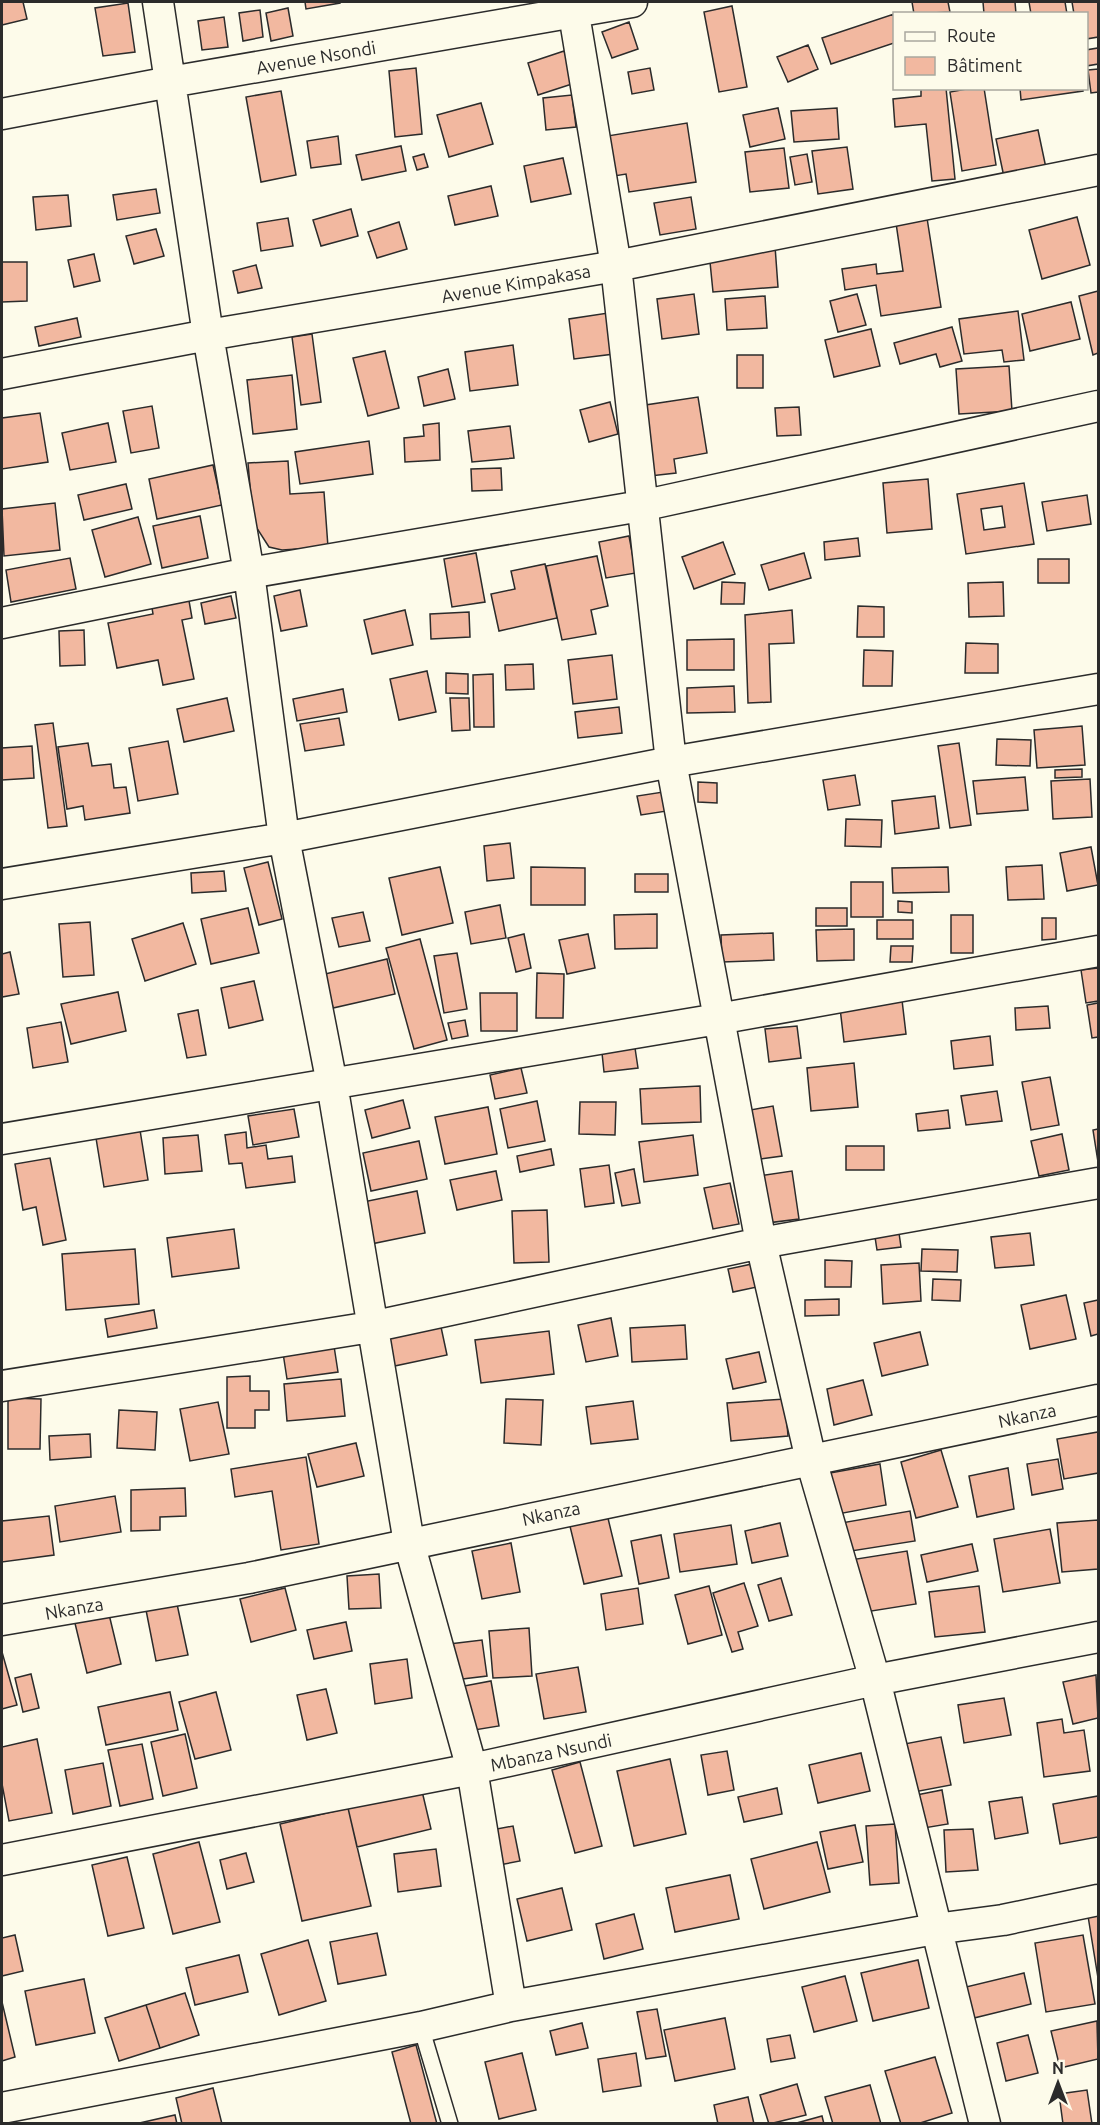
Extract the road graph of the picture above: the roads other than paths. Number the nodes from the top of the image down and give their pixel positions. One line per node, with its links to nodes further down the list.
1 (158, 2): 4 (street)
2 (632, 2): 3 (street, Avenue Nsondi)
3 (572, 8): 4 (street, Avenue Nsondi); 7 (street)
4 (170, 82): 5 (street, Avenue Nsondi); 8 (street)
5 (2, 114)
6 (1098, 170): 7 (street, Avenue Kimpakasa)
7 (616, 266): 8 (street, Avenue Kimpakasa); 11 (street)
8 (208, 336): 9 (street, Avenue Kimpakasa); 12 (street)
9 (2, 374)
10 (1098, 406): 11 (street)
11 (641, 506): 12 (street); 15 (street)
12 (249, 573): 13 (street); 16 (street)
13 (2, 623)
14 (1098, 689): 15 (street)
15 (671, 762): 16 (street); 19 (street)
16 (284, 838): 17 (street); 20 (street)
17 (2, 884)
18 (1098, 951): 19 (street)
19 (718, 1019): 20 (street); 23 (street)
20 (332, 1084): 21 (street); 24 (street)
21 (2, 1139)
22 (1098, 1183): 23 (street)
23 (761, 1243): 24 (street); 27 (street)
24 (371, 1327): 25 (street); 28 (street)
25 (2, 1386)
26 (1098, 1400): 27 (street, Nkanza)
27 (811, 1460): 28 (street, Nkanza); 31 (street)
28 (409, 1543): 29 (street, Nkanza); 32 (street)
29 (2, 1620)
30 (1098, 1637): 31 (street, Mbanza Nsundi)
31 (875, 1680): 32 (street, Mbanza Nsundi); 35 (street)
32 (472, 1769): 33 (street, Mbanza Nsundi); 36 (street)
33 (2, 1860)
34 (1098, 1900): 35 (street)
35 (935, 1929): 36 (street); 40 (street)
36 (511, 2006): 37 (street)
37 (421, 2027): 38 (street); 39 (lane)
38 (2, 2108)
39 (450, 2124)
40 (985, 2124)

